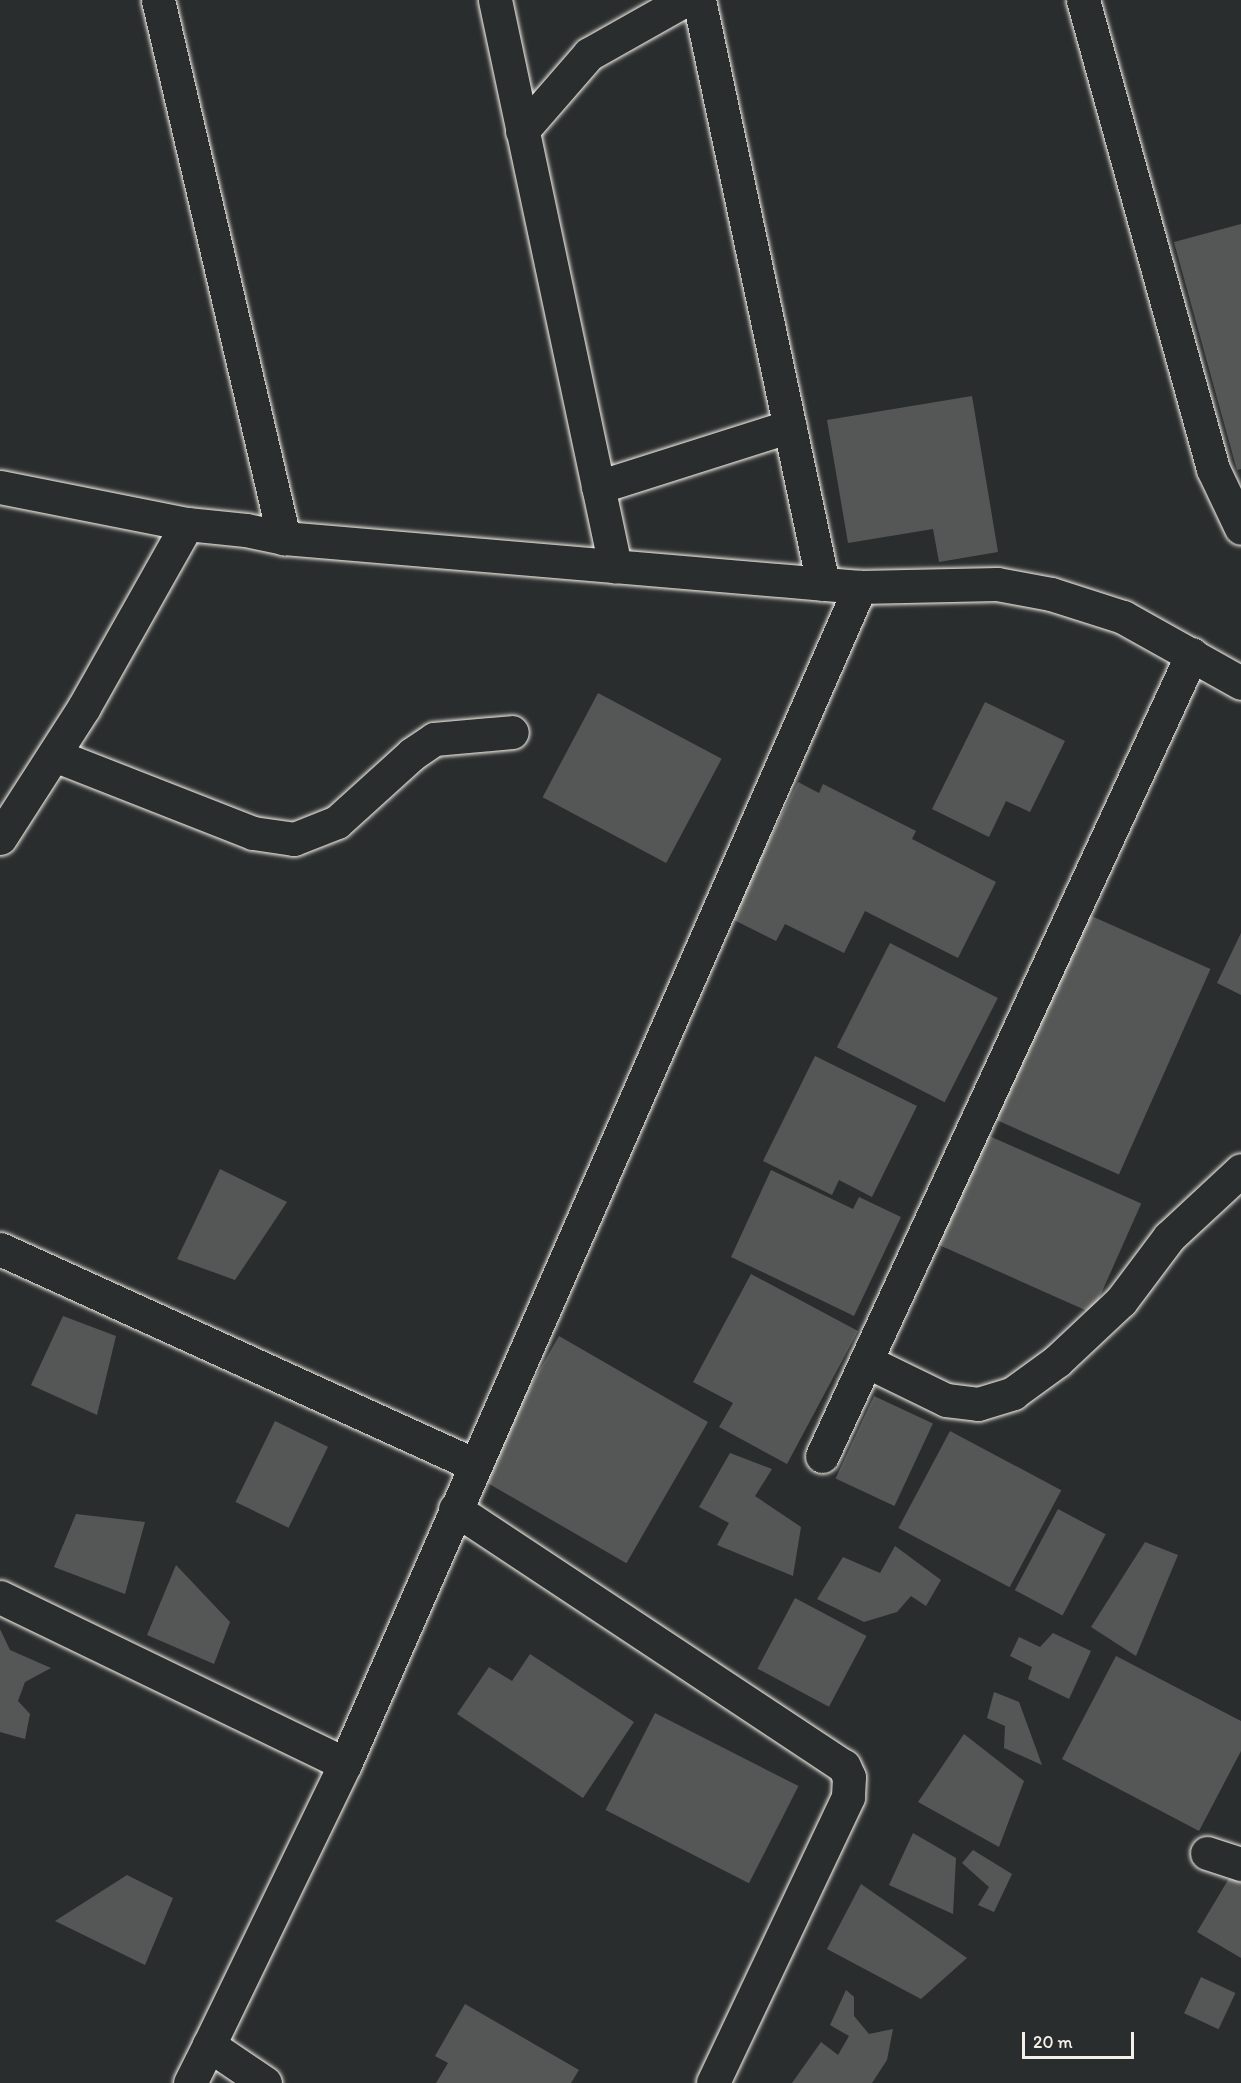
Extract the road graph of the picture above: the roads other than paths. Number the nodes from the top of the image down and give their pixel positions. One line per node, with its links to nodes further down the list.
1 (158, 0): 12 (street)
2 (495, 0): 6 (street)
3 (685, 0): 6 (street)
4 (699, 0): 7 (street)
5 (1083, 0): 11 (street)
6 (522, 131): 9 (street)
7 (790, 426): 9 (street); 14 (street)
8 (0, 487): 10 (street)
9 (598, 487): 13 (street)
10 (187, 524): 12 (street); 19 (street)
11 (1241, 528)
12 (284, 538): 13 (street)
13 (615, 566): 14 (street)
14 (823, 584): 15 (street)
15 (860, 587): 16 (street); 25 (street)
16 (1192, 654): 17 (street); 23 (street)
17 (1241, 683)
18 (512, 732): 19 (street)
19 (54, 755): 20 (street)
20 (0, 838)
21 (1241, 1170): 23 (street)
22 (0, 1249): 25 (street)
23 (866, 1361): 24 (street)
24 (822, 1456)
25 (475, 1465): 26 (street)
26 (455, 1509): 28 (street); 34 (street)
27 (0, 1597): 28 (street)
28 (345, 1764): 31 (street)
29 (1207, 1853): 30 (street)
30 (1241, 1864)
31 (209, 2045): 32 (street); 33 (street)
32 (190, 2083)
33 (265, 2083)
34 (713, 2083)

